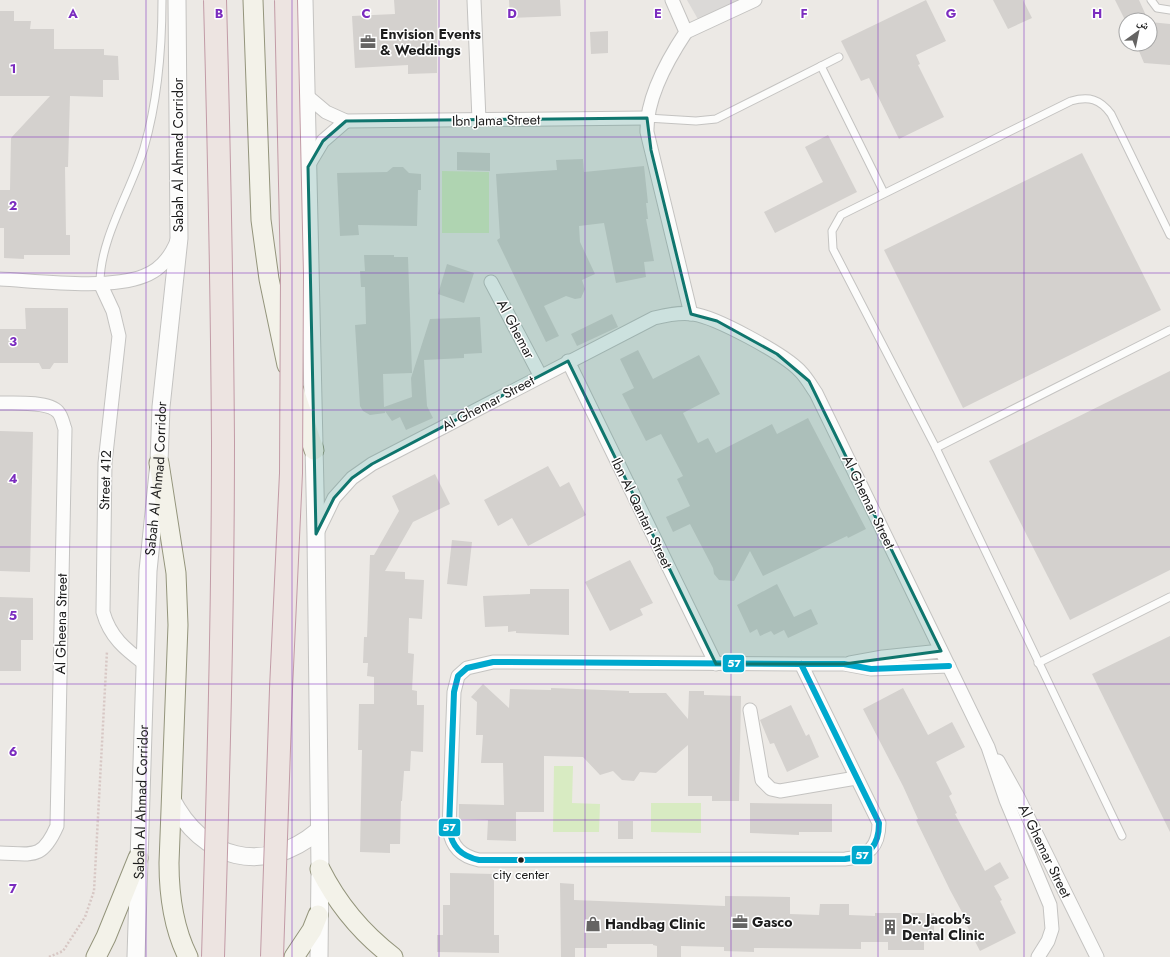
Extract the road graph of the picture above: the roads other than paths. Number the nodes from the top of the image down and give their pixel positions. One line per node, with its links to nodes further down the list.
1 (162, 0): 25 (lane)
2 (178, 0): 22 (street, Sabah Al Ahmad Corridor)
3 (215, 0): 56 (highway, bridge)
4 (253, 0): 32 (main road)
5 (286, 0): 57 (highway, bridge)
6 (304, 0): 15 (street)
7 (474, 0): 17 (street)
8 (672, 0): 12 (street)
9 (755, 0): 12 (street)
10 (1151, 0): 11 (lane)
11 (1170, 10)
12 (686, 32): 16 (street)
13 (839, 56): 14 (lane)
14 (821, 66): 16 (lane); 20 (lane)
15 (307, 96): 18 (street, Ibn Jama Street); 19 (street)
16 (647, 118): 17 (street, Ibn Jama Street); 26 (street)
17 (479, 120): 18 (street, Ibn Jama Street)
18 (346, 121): 19 (street)
19 (308, 167): 32 (street)
20 (884, 193): 21 (lane); 31 (lane)
21 (1170, 235)
22 (179, 238): 25 (street); 33 (street, Sabah Al Ahmad Corridor)
23 (0, 279): 25 (street)
24 (491, 282): 29 (street, Al Ghemar)
25 (100, 283): 38 (street, Street 412)
26 (691, 314): 28 (street, Al Ghemar Street); 36 (street, Al Ghemar Street)
27 (1170, 330): 31 (lane)
28 (568, 361): 29 (street, Al Ghemar Street); 39 (street, Ibn Al Qantari Street)
29 (540, 375): 34 (street, Al Ghemar Street)
30 (0, 403): 49 (street, Al Gheena Street)
31 (936, 448): 37 (lane)
32 (314, 450): 34 (street)
33 (159, 463): 38 (street, Sabah Al Ahmad Corridor); 46 (main road)
34 (316, 534): 47 (street)
35 (1170, 597): 37 (lane)
36 (941, 652): 41 (street); 42 (street, Al Ghemar Street)
37 (1038, 663): 48 (lane)
38 (145, 664): 50 (street, Sabah Al Ahmad Corridor)
39 (716, 664): 40 (street); 45 (street)
40 (802, 664): 41 (street); 45 (street)
41 (844, 664): 42 (street)
42 (949, 666): 44 (street, Al Ghemar Street)
43 (750, 710): 45 (street)
44 (988, 747): 61 (street, Al Ghemar Street); 62 (street, Al Ghemar Street)
45 (856, 778)
46 (171, 798): 47 (street); 55 (main road)
47 (318, 831): 51 (street)
48 (1122, 836)
49 (0, 854)
50 (138, 858): 53 (main road); 54 (street, Sabah Al Ahmad Corridor)
51 (320, 869): 52 (street); 60 (main road)
52 (318, 915): 58 (main road); 59 (street)
53 (96, 957)
54 (136, 957)
55 (188, 957)
56 (213, 957)
57 (272, 957)
58 (294, 957)
59 (319, 957)
60 (393, 957)
61 (1038, 957)
62 (1097, 957)

